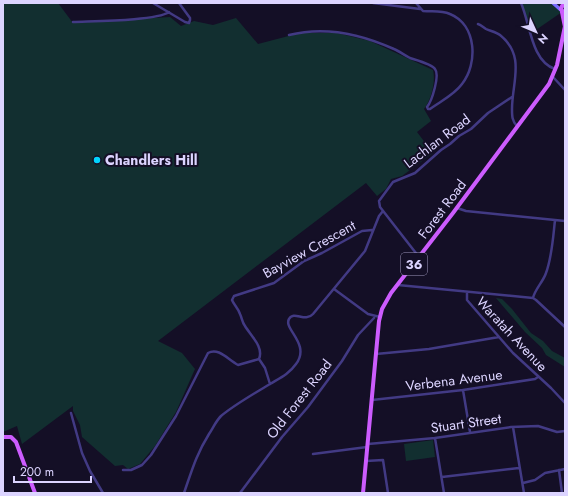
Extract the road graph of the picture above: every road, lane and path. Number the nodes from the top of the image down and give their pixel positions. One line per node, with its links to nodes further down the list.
1 (154, 3): 10 (street)
2 (179, 3): 10 (street)
3 (373, 3): 9 (street)
4 (416, 3): 9 (street)
5 (521, 3): 16 (street)
6 (553, 3): 11 (main road)
7 (557, 3): 8 (main road)
8 (564, 5): 11 (main road, 36)
9 (421, 9): 15 (street)
10 (169, 12): 12 (street)
11 (563, 12): 14 (main road, Forest Road / 36)
12 (73, 22)
13 (478, 24): 19 (street)
14 (565, 27): 16 (main road, Forest Road / 36)
15 (289, 35)
16 (556, 70): 17 (main road, Forest Road / 36)
17 (553, 77): 18 (street); 20 (main road, Forest Road / 36)
18 (565, 90)
19 (512, 97): 20 (street); 22 (street, Lachlan Road)
20 (518, 126): 21 (main road, Forest Road / 36)
21 (457, 208): 23 (street); 26 (main road, Forest Road / 36)
22 (383, 211): 25 (street); 26 (street)
23 (555, 220): 24 (street); 30 (street)
24 (565, 221)
25 (372, 230): 28 (street); 37 (street, Bayview Crescent)
26 (419, 257): 27 (main road, Forest Road / 36)
27 (397, 284): 29 (street); 33 (main road, Forest Road / 36)
28 (334, 289): 31 (street); 39 (street)
29 (467, 292): 30 (street); 35 (street, Waratah Avenue)
30 (532, 298): 34 (street)
31 (371, 316): 32 (street); 33 (street)
32 (374, 318): 33 (street); 61 (street, Old Forest Road)
33 (379, 319): 36 (main road, Forest Road / 36)
34 (565, 327)
35 (499, 337): 36 (street); 38 (street, Waratah Avenue)
36 (376, 354): 41 (main road, Forest Road / 36)
37 (259, 359): 39 (street, Bayview Crescent); 54 (street)
38 (538, 377): 40 (street, Verbena Avenue); 42 (street, Waratah Avenue)
39 (270, 384): 60 (street)
40 (463, 390): 41 (street, Verbena Avenue); 46 (street)
41 (372, 400): 49 (main road, Forest Road / 36)
42 (565, 403)
43 (71, 413): 59 (street)
44 (513, 428): 45 (street, Stuart Street); 46 (street, Stuart Street); 52 (street)
45 (565, 431)
46 (470, 432): 48 (street, Stuart Street)
47 (3, 437): 58 (main road)
48 (435, 438): 49 (street, Stuart Street); 56 (street)
49 (368, 446): 50 (street, Stuart Street); 51 (main road, Forest Road / 36)
50 (313, 454)
51 (366, 461): 62 (main road, Forest Road / 36); 63 (street)
52 (519, 468): 56 (street); 57 (street)
53 (565, 469): 55 (street)
54 (123, 470)
55 (559, 470): 57 (street); 66 (street)
56 (442, 477): 64 (street)
57 (523, 483): 65 (street)
58 (35, 493)
59 (103, 493)
60 (184, 493)
61 (240, 493)
62 (363, 493)
63 (388, 493)
64 (444, 493)
65 (524, 493)
66 (562, 493)

